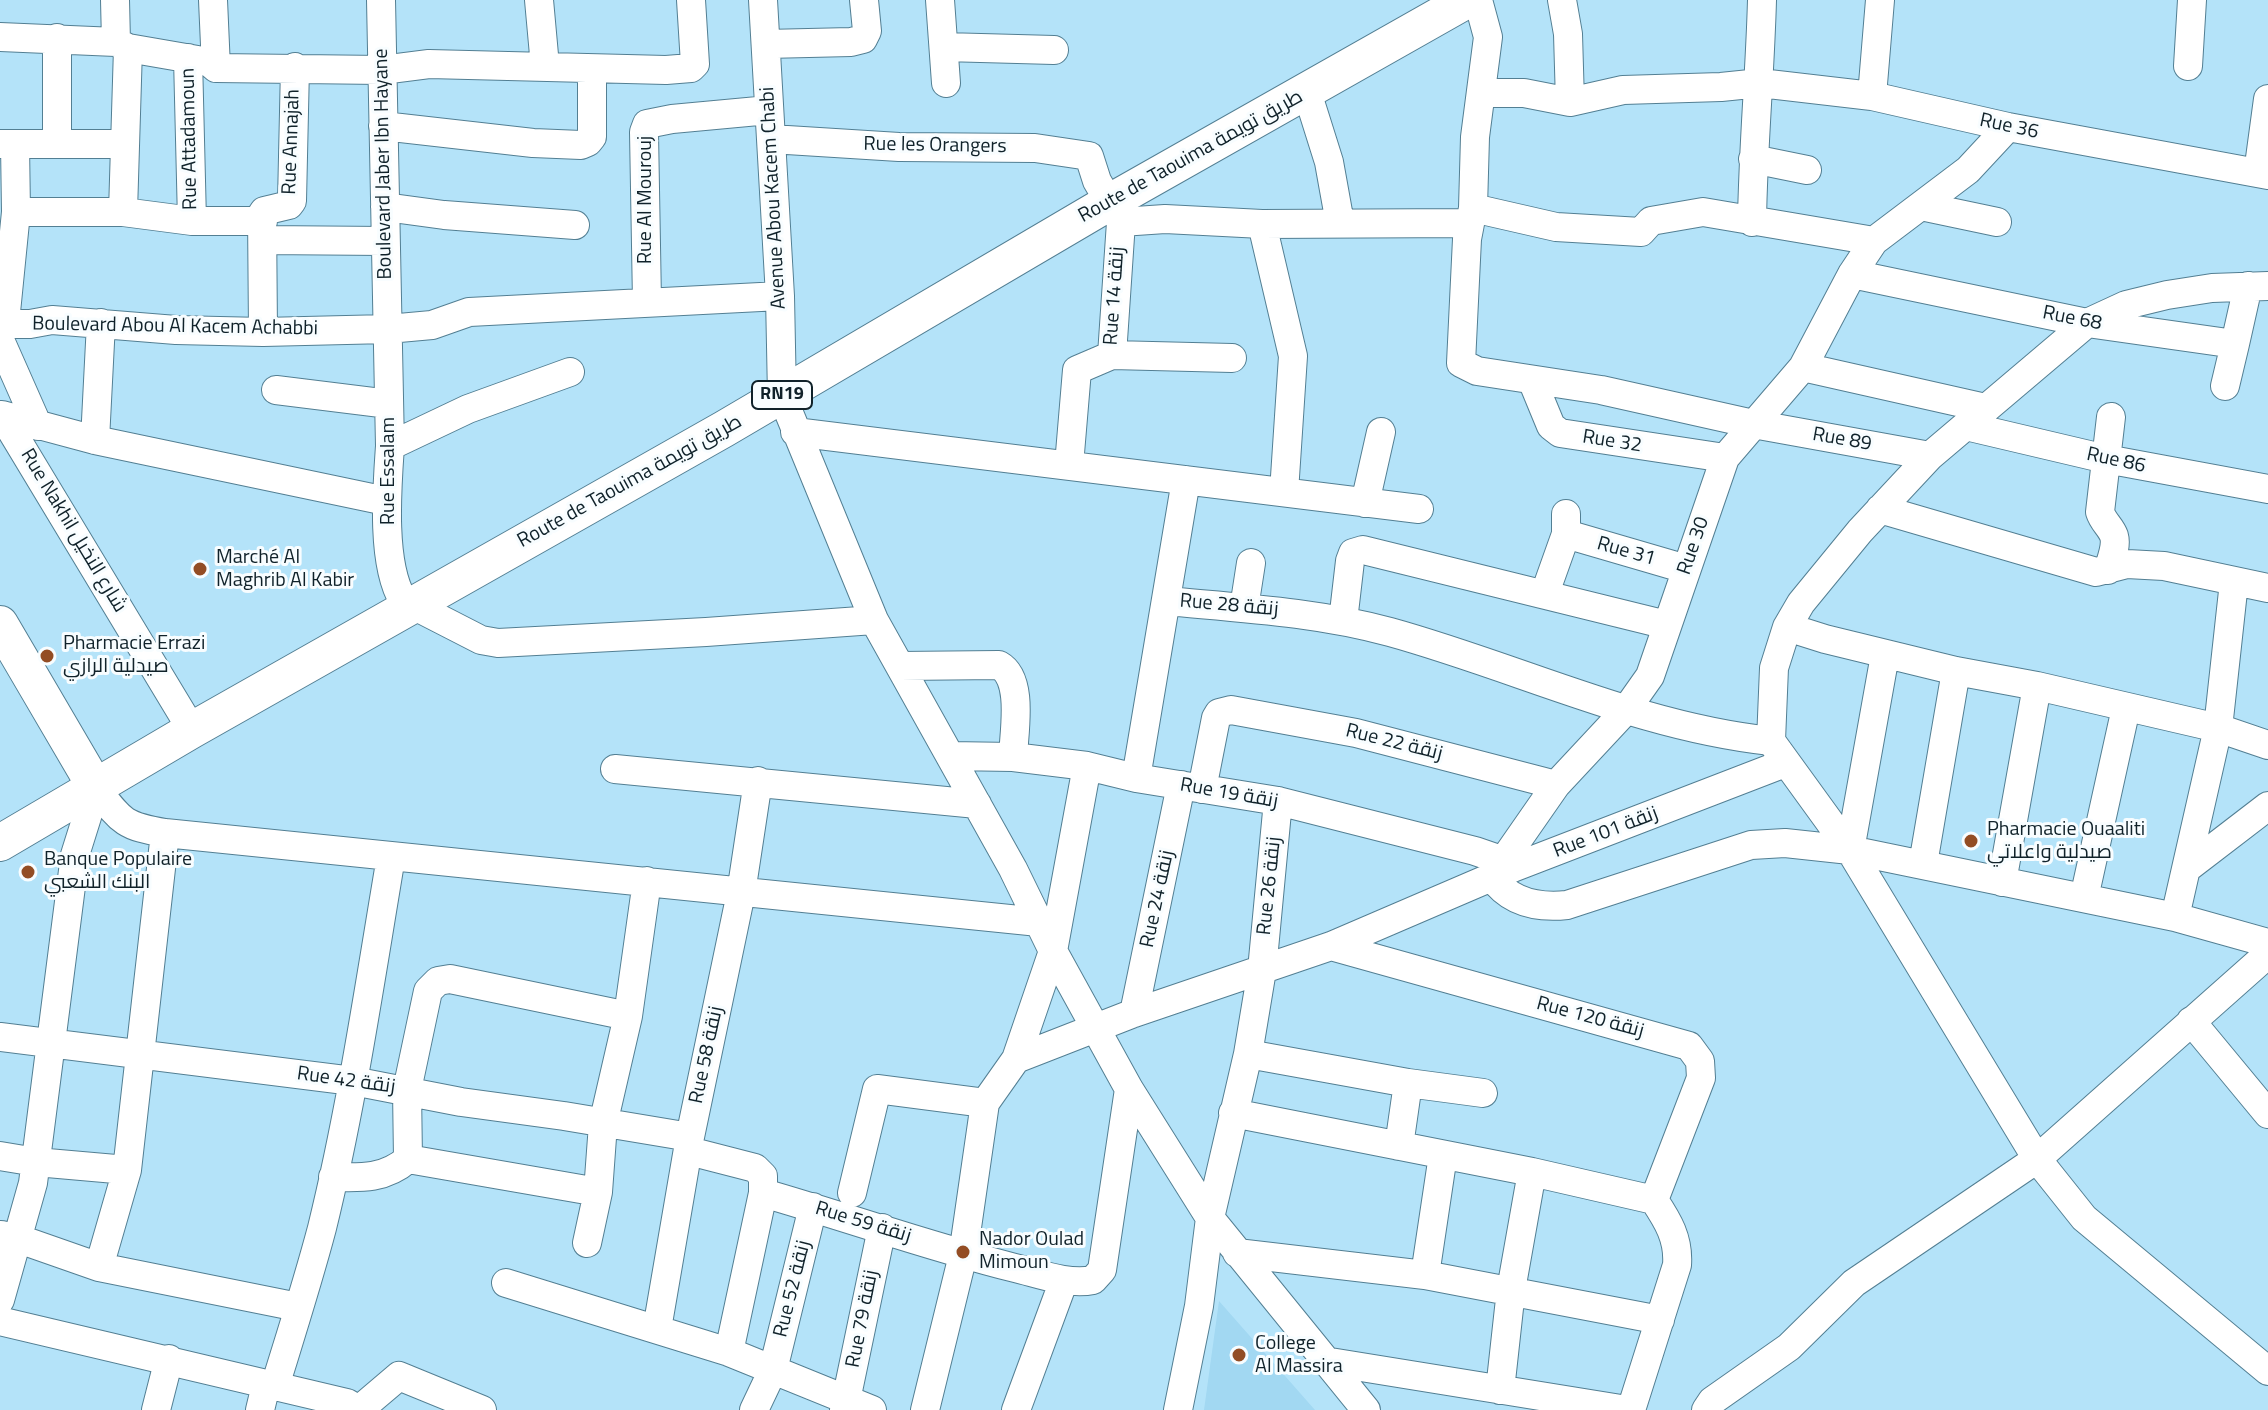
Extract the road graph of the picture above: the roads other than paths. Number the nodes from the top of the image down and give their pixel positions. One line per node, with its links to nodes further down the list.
1 (115, 0): 18 (street)
2 (213, 0): 25 (street)
3 (381, 0): 27 (street, Boulevard Jaber Ibn Hayane)
4 (539, 0): 22 (street)
5 (691, 0): 26 (street)
6 (763, 0): 17 (street, Avenue Abou Kacem Chabi)
7 (864, 0): 17 (street)
8 (940, 0): 19 (street)
9 (1467, 0): 30 (main road, Route de Taouima طريق تويمة / RN19)
10 (1478, 0): 31 (street)
11 (1562, 0): 34 (street)
12 (1762, 0): 29 (street)
13 (1880, 0): 32 (street)
14 (2192, 0): 23 (street)
15 (0, 37): 16 (street)
16 (57, 38): 18 (street); 40 (street)
17 (766, 44): 35 (street, Avenue Abou Kacem Chabi)
18 (122, 45): 21 (street); 41 (street)
19 (944, 47): 20 (street); 28 (street)
20 (1054, 50)
21 (188, 58): 25 (street); 51 (street, Rue Attadamoun)
22 (545, 66): 26 (street); 27 (street)
23 (2188, 66)
24 (295, 67): 25 (street); 27 (street); 54 (street, Rue Annajah)
25 (216, 68)
26 (592, 69): 36 (street)
27 (382, 70): 36 (street, Boulevard Jaber Ibn Hayane)
28 (946, 83)
29 (1760, 83): 32 (street, Rue 36); 34 (street, Rue 36); 42 (street)
30 (1307, 92): 49 (main road, Route de Taouima طريق تويمة / RN19); 55 (street)
31 (1481, 93): 34 (street); 50 (street)
32 (1872, 96): 37 (street, Rue 36)
33 (2268, 99): 44 (street)
34 (1570, 102)
35 (769, 110): 38 (street, Avenue Abou Kacem Chabi); 63 (street, Rue Al Mourouj)
36 (383, 126): 46 (street, Boulevard Jaber Ibn Hayane)
37 (2008, 127): 44 (street, Rue 36); 45 (street, Rue 30)
38 (771, 139): 49 (street, Rue les Orangers); 62 (street, Avenue Abou Kacem Chabi)
39 (7, 144): 40 (street); 47 (street)
40 (57, 144): 41 (street)
41 (124, 144): 48 (street)
42 (1753, 159): 43 (street); 52 (street)
43 (1807, 170)
44 (2263, 174)
45 (1921, 206): 53 (street); 59 (street, Rue 30)
46 (385, 207): 57 (street); 58 (street, Boulevard Jaber Ibn Hayane)
47 (16, 212): 48 (street); 66 (street)
48 (123, 212): 51 (street)
49 (1115, 212): 56 (street); 70 (street, Rue 14 زنقة); 77 (main road, Route de Taouima طريق تويمة / RN19)
50 (1471, 215): 52 (street); 55 (street); 74 (street, Rue 89)
51 (192, 221): 54 (street)
52 (1752, 222): 59 (street)
53 (1997, 222)
54 (268, 223): 58 (street); 68 (street)
55 (1340, 223): 56 (street)
56 (1262, 224): 94 (street)
57 (575, 225)
58 (385, 241): 67 (street, Boulevard Jaber Ibn Hayane)
59 (1874, 241): 60 (street, Rue 30)
60 (1852, 274): 65 (street, Rue 68); 72 (street, Rue 30)
61 (2258, 286): 65 (street); 69 (street)
62 (780, 296): 63 (street, Boulevard Abou Al Kacem Achabbi); 77 (street, Avenue Abou Kacem Chabi)
63 (647, 302): 67 (street, Boulevard Abou Al Kacem Achabbi)
64 (101, 323): 66 (street, Boulevard Abou Al Kacem Achabbi); 68 (street, Boulevard Abou Al Kacem Achabbi); 86 (street)
65 (2087, 323): 69 (street, Rue 68); 80 (street)
66 (2, 329): 83 (street)
67 (388, 329): 68 (street, Boulevard Abou Al Kacem Achabbi); 78 (street, Rue Essalam)
68 (263, 332)
69 (2235, 344): 75 (street)
70 (1112, 355): 71 (street); 91 (street, Rue 14 زنقة)
71 (1232, 358)
72 (1803, 367): 80 (street, Rue 86); 82 (street, Rue 30)
73 (570, 372): 87 (street)
74 (1532, 380): 82 (street, Rue 89); 89 (street, Rue 32)
75 (2225, 386)
76 (276, 390): 78 (street)
77 (782, 396): 84 (street, Avenue Abou Kacem Chabi); 106 (main road, Route de Taouima طريق تويمة / RN19)
78 (389, 404): 87 (street, Rue Essalam)
79 (1, 415): 83 (street); 121 (street, Rue Nakhil شارع النخيل)
80 (1975, 417): 88 (street); 90 (street, Rue 86)
81 (2111, 417): 90 (street)
82 (1753, 424): 88 (street, Rue 89); 89 (street, Rue 30)
83 (38, 426): 86 (street)
84 (795, 432): 91 (street); 108 (street, Avenue Abou Kacem Chabi)
85 (1381, 432): 96 (street)
86 (95, 440): 95 (street)
87 (390, 446): 95 (street, Rue Essalam)
88 (1930, 456): 98 (street)
89 (1725, 458): 100 (street, Rue 30)
90 (2106, 459): 93 (street, Rue 86); 101 (street)
91 (1069, 465): 92 (street)
92 (1186, 480): 94 (street); 105 (street)
93 (2268, 489)
94 (1284, 492): 96 (street)
95 (386, 501): 106 (street, Rue Essalam)
96 (1365, 503): 97 (street)
97 (1419, 509)
98 (1880, 509): 101 (street); 112 (street)
99 (1251, 563): 107 (street)
100 (1686, 569): 104 (street, Rue 31); 110 (street, Rue 30)
101 (2108, 570): 102 (street)
102 (2234, 582): 103 (street); 120 (street)
103 (2268, 588)
104 (1545, 593): 109 (street); 110 (street)
105 (1166, 601): 107 (street, Rue 28 زنقة); 128 (street)
106 (411, 606): 108 (street); 121 (main road, Route de Taouima طريق تويمة / RN19)
107 (1244, 608): 109 (street, Rue 28 زنقة)
108 (874, 620): 114 (street, Avenue Abou Kacem Chabi)
109 (1343, 621): 119 (street, Rue 28 زنقة)
110 (1667, 625): 119 (street, Rue 30)
111 (1, 627): 132 (main road)
112 (1787, 627): 113 (street); 123 (street)
113 (1885, 655): 115 (street); 138 (street)
114 (900, 666): 124 (street, Avenue Abou Kacem Chabi); 125 (street)
115 (1956, 671): 116 (street); 140 (street)
116 (2037, 686): 117 (street); 144 (street)
117 (2126, 708): 120 (street); 146 (street)
118 (1231, 710): 130 (street, Rue 22 زنقة); 131 (street, Rue 24 زنقة)
119 (1626, 710): 123 (street, Rue 28 زنقة); 130 (street, Rue 30)
120 (2218, 728): 122 (street); 142 (street)
121 (192, 730): 132 (main road, Route de Taouima طريق تويمة / RN19)
122 (2268, 745)
123 (1778, 752): 138 (street); 141 (street, Rue 101 زنقة)
124 (950, 756): 125 (street, Rue 19 زنقة); 134 (street, Avenue Abou Kacem Chabi)
125 (1013, 757): 126 (street, Rue 19 زنقة)
126 (1087, 766): 128 (street, Rue 19 زنقة); 151 (street)
127 (615, 769): 129 (street)
128 (1136, 778): 131 (street, Rue 19 زنقة)
129 (758, 781): 134 (street); 145 (street, Rue 58 زنقة)
130 (1556, 785): 141 (street, Rue 30)
131 (1191, 787): 133 (street, Rue 19 زنقة); 154 (street, Rue 24 زنقة)
132 (96, 788): 136 (street); 137 (main road, Route de Taouima طريق تويمة / RN19); 159 (street)
133 (1278, 801): 141 (street, Rue 19 زنقة); 153 (street, Rue 26 زنقة)
134 (977, 804): 148 (street, Avenue Abou Kacem Chabi)
135 (2268, 806): 142 (street)
136 (165, 833): 139 (street); 161 (street)
137 (0, 843)
138 (1850, 850): 140 (street); 141 (street, Rue 19 زنقة); 177 (street)
139 (391, 857): 143 (street); 163 (street)
140 (1923, 864): 144 (street)
141 (1498, 869): 150 (street, Rue 101 زنقة)
142 (2186, 869): 147 (street)
143 (647, 881): 145 (street); 155 (street)
144 (2002, 882): 146 (street)
145 (741, 893): 148 (street); 172 (street, Rue 58 زنقة)
146 (2084, 898): 147 (street)
147 (2175, 917): 149 (street)
148 (1039, 922): 151 (street, Avenue Abou Kacem Chabi)
149 (2268, 943)
150 (1331, 946): 153 (street, Rue 101 زنقة); 185 (street, Rue 120 زنقة)
151 (1053, 951): 157 (street, Avenue Abou Kacem Chabi); 162 (street)
152 (2268, 954): 156 (street)
153 (1262, 970): 154 (street, Rue 101 زنقة); 160 (street, Rue 26 زنقة)
154 (1134, 1013): 157 (street, Rue 101 زنقة)
155 (628, 1016): 166 (street); 171 (street)
156 (2191, 1021): 170 (street); 177 (street)
157 (1096, 1028): 162 (street, Rue 101 زنقة); 165 (street, Avenue Abou Kacem Chabi)
158 (0, 1037): 159 (street, Rue 42 زنقة)
159 (53, 1044): 161 (street, Rue 42 زنقة); 178 (street)
160 (1248, 1054): 164 (street); 169 (street, Rue 26 زنقة)
161 (140, 1055): 163 (street, Rue 42 زنقة); 179 (street)
162 (1016, 1059): 168 (street)
163 (353, 1081): 166 (street, Rue 42 زنقة); 181 (street)
164 (1408, 1083): 167 (street); 173 (street)
165 (1129, 1089): 187 (street, Avenue Abou Kacem Chabi); 195 (street)
166 (407, 1090): 171 (street, Rue 42 زنقة); 176 (street)
167 (1483, 1093)
168 (985, 1103): 184 (street); 192 (street)
169 (1233, 1113): 173 (street); 187 (street, Rue 26 زنقة)
170 (2268, 1114)
171 (603, 1124): 172 (street, Rue 42 زنقة); 182 (street)
172 (690, 1144): 183 (street, Rue 42 زنقة); 202 (street, Rue 58 زنقة)
173 (1399, 1146): 174 (street)
174 (1443, 1155): 180 (street); 194 (street)
175 (0, 1156): 178 (street)
176 (408, 1159): 181 (street); 182 (street)
177 (2037, 1159): 207 (street); 220 (street)
178 (36, 1162): 179 (street); 189 (street)
179 (127, 1170): 193 (street)
180 (1532, 1172): 185 (street); 197 (street)
181 (333, 1177): 199 (street)
182 (598, 1192): 190 (street)
183 (763, 1193): 186 (street, Rue 59 زنقة); 203 (street)
184 (852, 1193)
185 (1654, 1200): 200 (street)
186 (813, 1207): 188 (street, Rue 59 زنقة); 206 (street, Rue 52 زنقة)
187 (1210, 1218): 191 (street, Avenue Abou Kacem Chabi); 217 (street, Rue 26 زنقة)
188 (882, 1228): 192 (street, Rue 59 زنقة); 210 (street, Rue 79 زنقة)
189 (9, 1237): 193 (street); 198 (street)
190 (587, 1243)
191 (1237, 1253): 194 (street); 205 (street, Avenue Abou Kacem Chabi)
192 (963, 1255): 195 (street, Rue 59 زنقة); 215 (street)
193 (99, 1267): 199 (street)
194 (1425, 1275): 197 (street)
195 (1064, 1280): 216 (street)
196 (506, 1283): 202 (street)
197 (1511, 1290): 200 (street); 208 (street)
198 (0, 1300)
199 (298, 1307): 209 (street)
200 (1660, 1320): 219 (street)
201 (0, 1321): 204 (street)
202 (657, 1329): 203 (street)
203 (729, 1352): 206 (street)
204 (169, 1359): 209 (street); 211 (street)
205 (1324, 1361): 208 (street); 218 (street, Avenue Abou Kacem Chabi)
206 (773, 1370): 210 (street); 214 (street, Rue 52 زنقة)
207 (2268, 1371)
208 (1500, 1390): 219 (street)
209 (267, 1394): 212 (street)
210 (854, 1407)
211 (156, 1410)
212 (359, 1410): 213 (street)
213 (482, 1410)
214 (754, 1410)
215 (925, 1410)
216 (1016, 1410)
217 (1178, 1410)
218 (1366, 1410)
219 (1629, 1410)
220 (1706, 1410)

